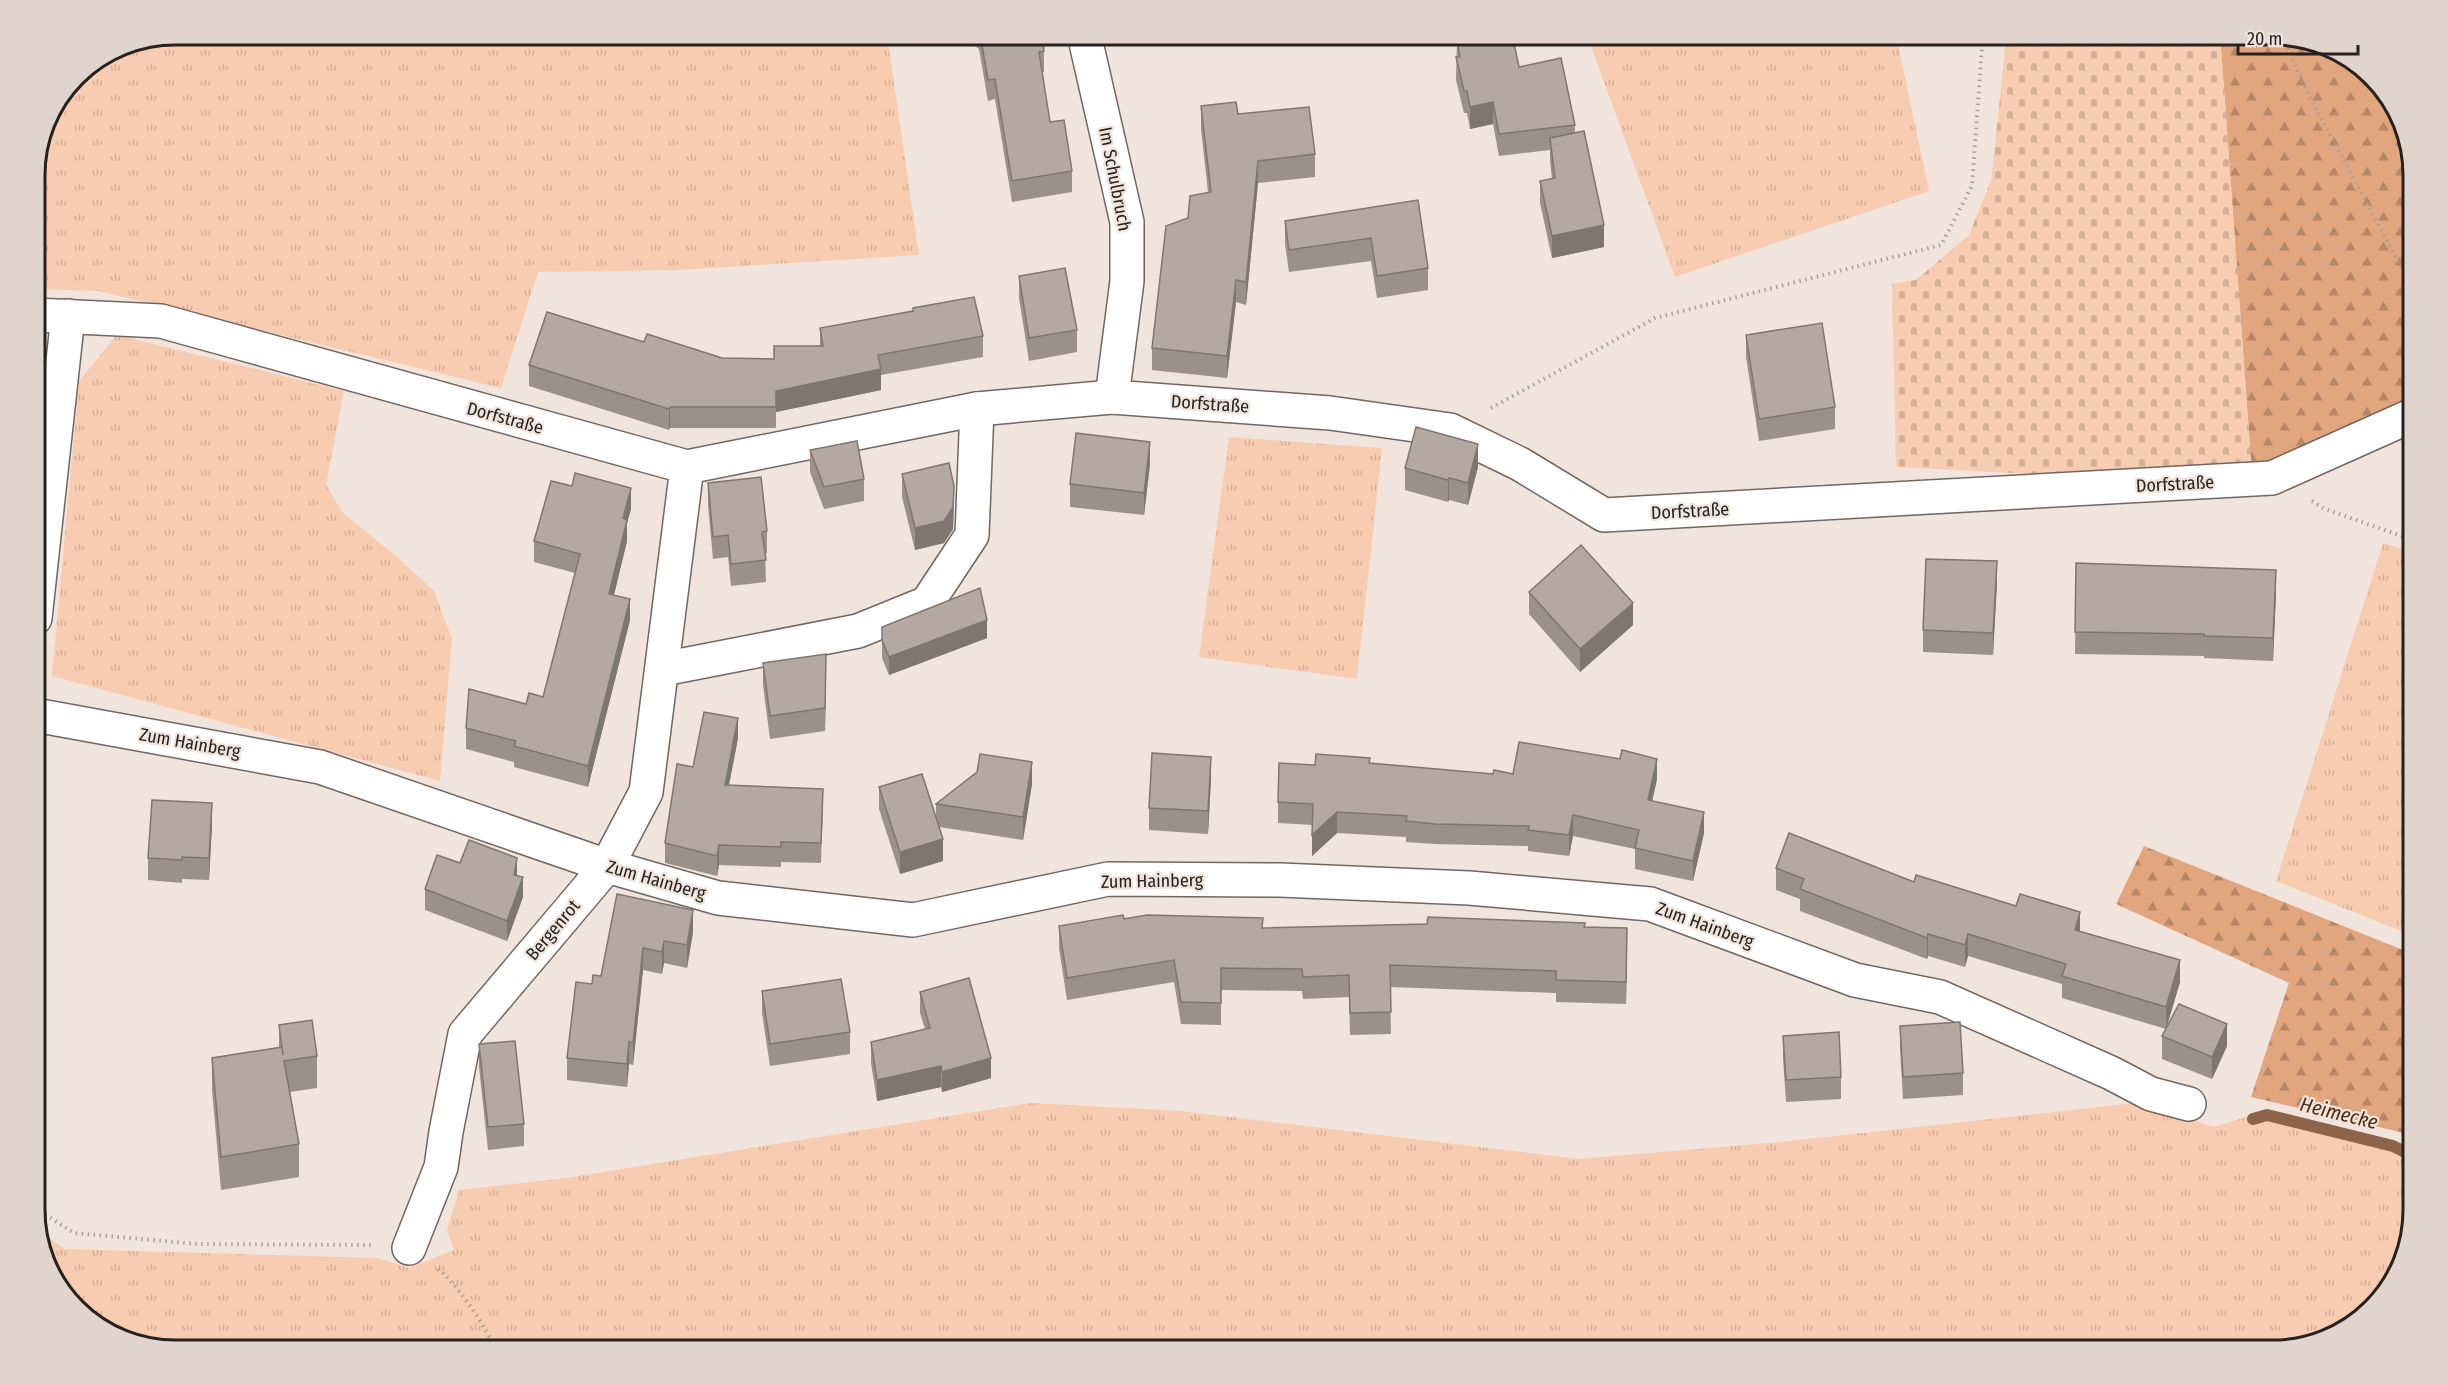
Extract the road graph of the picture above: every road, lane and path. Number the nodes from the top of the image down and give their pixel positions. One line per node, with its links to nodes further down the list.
1 (1087, 45): 7 (street, Im Schulbruch)
2 (1983, 45): 10 (path)
3 (2287, 46): 4 (path)
4 (2403, 270)
5 (45, 315): 6 (street, Dorfstraße)
6 (68, 316): 11 (street, Dorfstraße); 13 (street)
7 (1112, 397): 8 (street, Dorfstraße); 10 (street, Dorfstraße)
8 (977, 409): 11 (street, Dorfstraße); 15 (street)
9 (2403, 419): 12 (street, Dorfstraße)
10 (1450, 430): 12 (street, Dorfstraße)
11 (687, 467): 15 (street, Bergenrot)
12 (2272, 478): 14 (path)
13 (45, 526)
14 (2403, 536)
15 (663, 669): 17 (street, Bergenrot)
16 (45, 717): 17 (street, Zum Hainberg)
17 (607, 866): 18 (street, Zum Hainberg); 20 (street, Bergenrot)
18 (2189, 1104)
19 (45, 1214): 20 (path)
20 (409, 1248): 21 (path)
21 (490, 1340)

